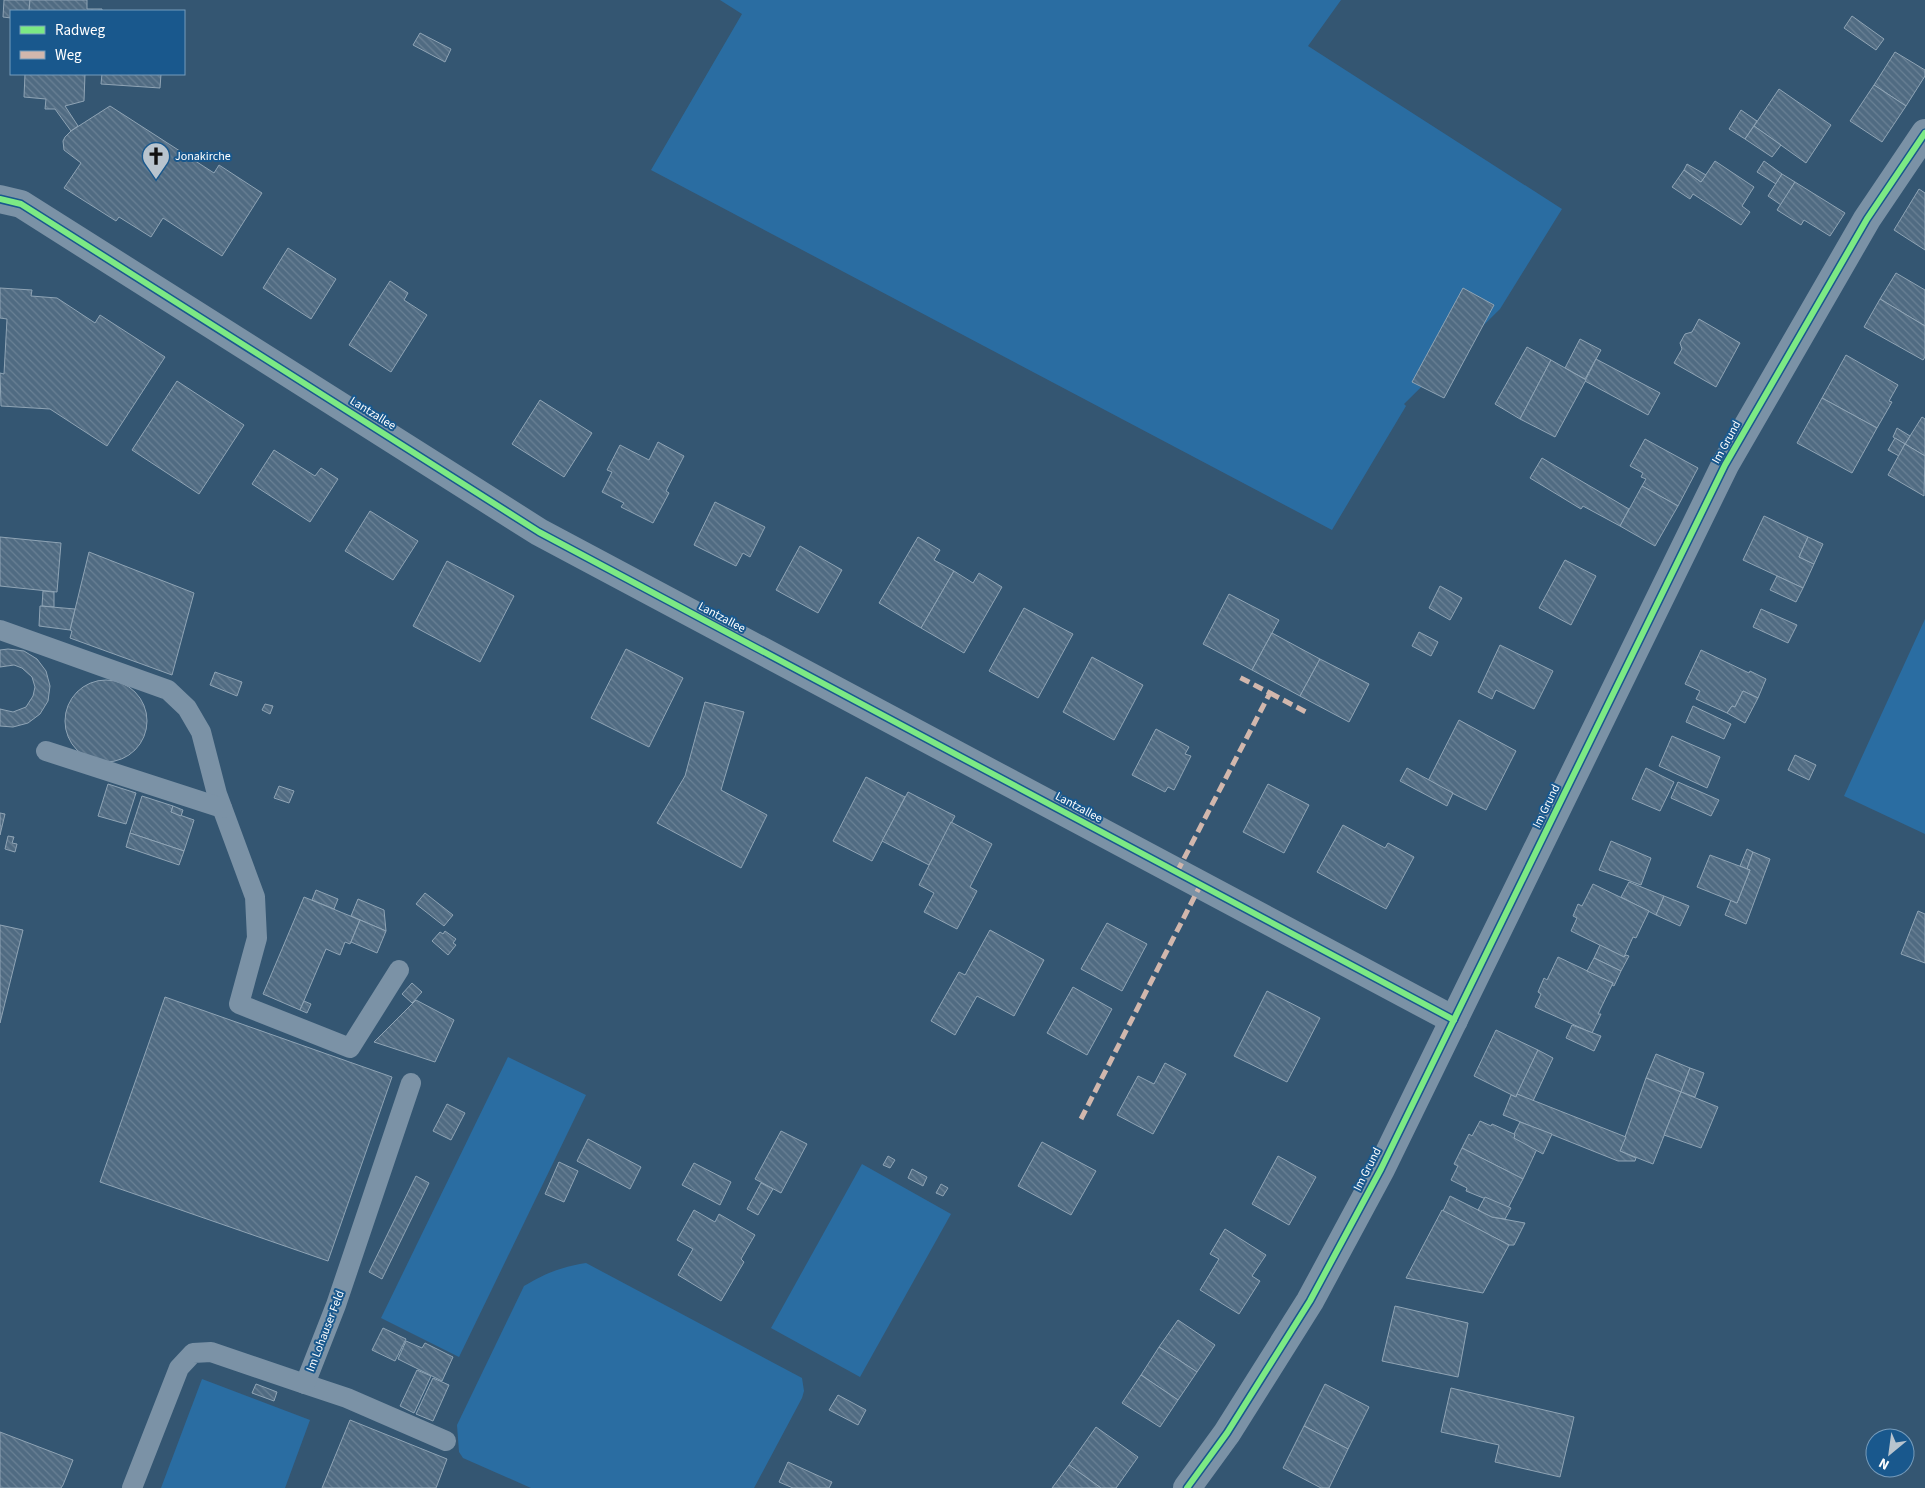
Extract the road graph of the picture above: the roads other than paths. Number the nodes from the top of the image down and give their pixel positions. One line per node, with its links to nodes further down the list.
1 (1925, 133): 7 (street, Im Grund)
2 (0, 199): 7 (street, Lantzallee)
3 (0, 630): 5 (lane)
4 (46, 750): 5 (lane)
5 (222, 808): 6 (lane)
6 (398, 970)
7 (1454, 1020): 12 (street, Im Grund)
8 (411, 1082): 9 (lane, Im Lohauser Feld)
9 (305, 1384): 10 (lane); 11 (lane, Im Lohauser Feld)
10 (446, 1441)
11 (132, 1488)
12 (1187, 1488)

